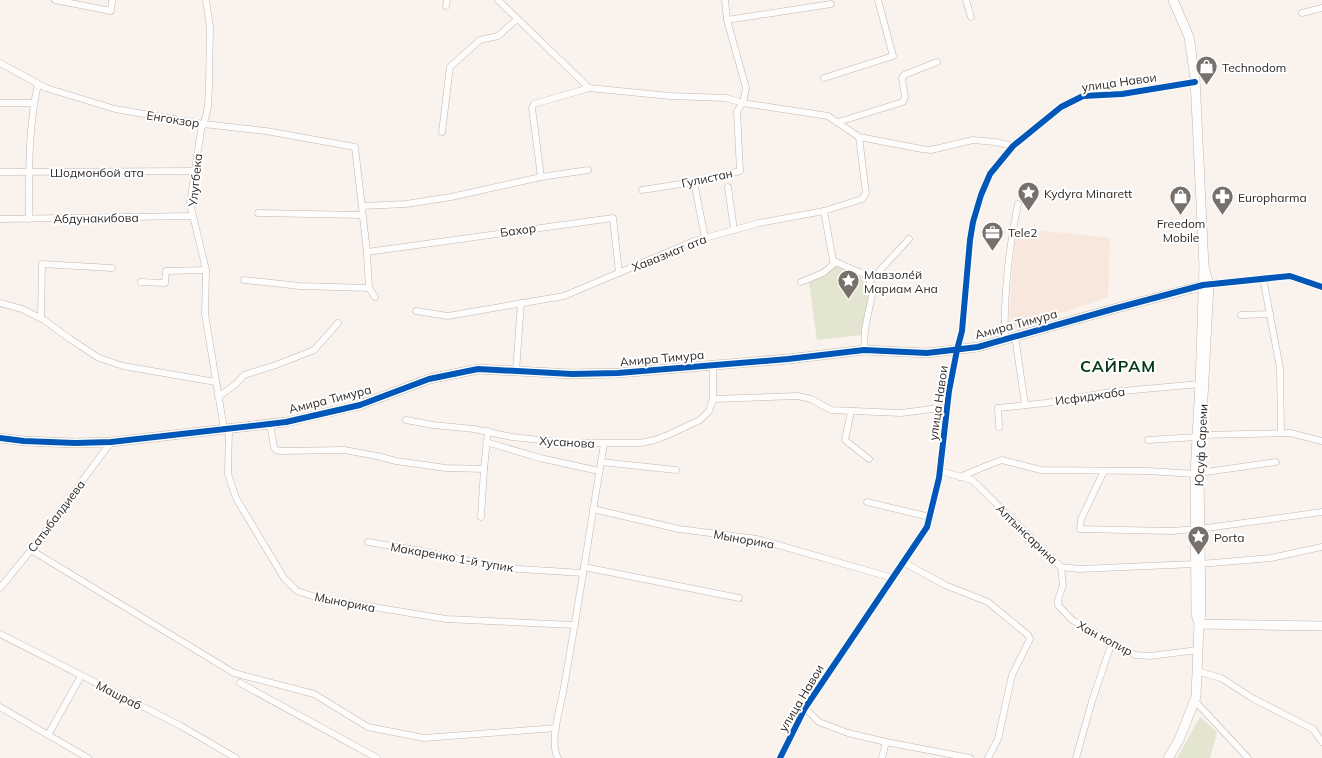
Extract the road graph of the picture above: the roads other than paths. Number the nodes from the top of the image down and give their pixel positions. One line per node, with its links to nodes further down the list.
1 (55, 0): 2 (street)
2 (112, 0)
3 (206, 0): 25 (street, Улугбека)
4 (498, 0): 13 (street)
5 (725, 0): 14 (street, Гулистан)
6 (878, 0): 17 (street)
7 (966, 0): 12 (street)
8 (1173, 0): 18 (street, Юсуф Сареми)
9 (831, 4): 14 (street)
10 (1322, 8): 11 (street)
11 (1302, 13)
12 (971, 17)
13 (517, 19): 20 (street); 26 (street)
14 (727, 20): 23 (street, Гулистан)
15 (937, 62): 24 (street)
16 (0, 63): 19 (street, Енгокзор)
17 (824, 78)
18 (1195, 82): 28 (street, улица Навои); 58 (street, Юсуф Сареми)
19 (38, 84): 22 (street); 25 (street, Енгокзор)
20 (589, 88): 23 (street); 33 (street)
21 (0, 103): 22 (street)
22 (34, 103): 32 (street)
23 (743, 103): 24 (street); 34 (street, Гулистан)
24 (838, 122): 27 (street)
25 (203, 124): 30 (street, Улугбека); 38 (street, Енгокзор)
26 (442, 132)
27 (859, 137): 28 (street); 39 (street, Хавазмат ата)
28 (1013, 146): 72 (street, улица Навои)
29 (588, 170): 33 (street)
30 (194, 171): 32 (street, Шодмонбой ата); 42 (street, Улугбека)
31 (0, 172): 32 (street, Шодмонбой ата)
32 (29, 172): 44 (street)
33 (541, 177): 38 (street)
34 (694, 182): 36 (street, Гулистан); 46 (street)
35 (728, 187): 45 (street)
36 (642, 190)
37 (1018, 204): 70 (street)
38 (362, 206): 41 (street)
39 (824, 210): 45 (street, Хавазмат ата); 49 (street)
40 (258, 213): 41 (street)
41 (362, 215): 48 (street)
42 (193, 216): 44 (street, Абдунакибова); 51 (street, Улугбека)
43 (0, 219): 44 (street, Абдунакибова)
44 (29, 219)
45 (734, 230): 46 (street, Хавазмат ата)
46 (705, 238): 52 (street, Хавазмат ата)
47 (909, 239): 55 (street)
48 (367, 252): 52 (street, Бахор); 60 (street)
49 (836, 262): 55 (street); 57 (street)
50 (112, 268): 67 (street)
51 (206, 270): 56 (street); 75 (street, Улугбека)
52 (619, 273): 63 (street, Хавазмат ата)
53 (1263, 278): 58 (street, Амира Тимура); 59 (street, Амира Тимура); 65 (street)
54 (244, 280): 60 (street)
55 (870, 281): 71 (street)
56 (141, 282)
57 (801, 282)
58 (1206, 284): 69 (street, Амира Тимура); 76 (street, Юсуф Сареми); 88 (street, Юсуф Сареми)
59 (1322, 287)
60 (369, 288): 61 (street)
61 (375, 297)
62 (0, 303): 67 (street)
63 (521, 303): 64 (street, Хавазмат ата); 74 (street)
64 (416, 311)
65 (1270, 314): 66 (street); 87 (street)
66 (1241, 315)
67 (41, 318): 75 (street)
68 (338, 323): 77 (street)
69 (1015, 336): 70 (street, Амира Тимура); 79 (street)
70 (1005, 339): 72 (street, Амира Тимура)
71 (864, 350): 72 (street, Амира Тимура); 73 (street, Амира Тимура)
72 (956, 350): 80 (street, улица Навои)
73 (713, 365): 74 (street, Амира Тимура); 78 (street, Хусанова)
74 (516, 371): 83 (street, Амира Тимура)
75 (216, 382): 77 (street, Улугбека)
76 (1200, 384): 79 (street, Исфиджаба); 88 (street, Юсуф Сареми)
77 (218, 396): 85 (street, Улугбека)
78 (713, 399): 81 (street); 94 (street, Хусанова)
79 (1025, 405): 84 (street, Исфиджаба)
80 (947, 407): 81 (street); 100 (street, улица Навои)
81 (851, 411): 95 (street)
82 (406, 420): 86 (street, Хусанова)
83 (270, 424): 85 (street, Амира Тимура); 98 (street)
84 (999, 427)
85 (226, 429): 92 (street, Амира Тимура); 122 (street, Мынорика)
86 (488, 431): 93 (street); 94 (street, Хусанова)
87 (1281, 433): 88 (street); 91 (street)
88 (1199, 436): 90 (street); 103 (street, Юсуф Сареми)
89 (0, 438): 92 (street, Амира Тимура)
90 (1148, 440)
91 (1322, 441)
92 (111, 442): 113 (street, Сатыбалдиева)
93 (486, 442): 98 (street); 101 (street)
94 (604, 444): 96 (street)
95 (869, 459)
96 (601, 462): 99 (street); 101 (street)
97 (1276, 462): 103 (street)
98 (484, 469): 108 (street)
99 (676, 470)
100 (940, 470): 104 (street, Алтынсарина); 109 (street, улица Навои)
101 (599, 471): 106 (street)
102 (1104, 471): 103 (street); 104 (street); 110 (street)
103 (1197, 473): 110 (street, Юсуф Сареми)
104 (960, 477): 116 (street, Алтынсарина)
105 (866, 502): 109 (street)
106 (593, 509): 117 (street); 118 (street, Мынорика)
107 (1322, 512): 110 (street)
108 (481, 517)
109 (930, 517): 114 (street, улица Навои)
110 (1197, 529): 115 (street, Юсуф Сареми)
111 (368, 542): 117 (street, Макаренко 1-й тупик)
112 (1322, 547): 115 (street, Алтынсарина)
113 (31, 550): 119 (street, Сатыбалдиева); 133 (street)
114 (903, 562): 118 (street, улица Навои); 144 (street)
115 (1197, 564): 116 (street, Алтынсарина); 121 (street, Юсуф Сареми)
116 (1061, 567): 125 (street, Хан копир)
117 (584, 570): 120 (street, Макаренко 1-й тупик); 122 (street)
118 (892, 578): 132 (street, улица Навои)
119 (0, 588)
120 (739, 598)
121 (1199, 624): 123 (street); 126 (street, Юсуф Сареми)
122 (575, 625): 133 (street)
123 (1322, 626)
124 (0, 634): 128 (street, Машраб)
125 (1112, 642): 126 (street, Хан копир); 145 (street)
126 (1198, 650): 127 (street, Юсуф Сареми)
127 (1197, 672): 130 (street, Юсуф Сареми); 136 (street)
128 (81, 676): 134 (street); 137 (street, Машраб)
129 (240, 684): 139 (street)
130 (1195, 701): 146 (street, Юсуф Сареми); 147 (street)
131 (0, 707): 134 (street)
132 (805, 708): 135 (street, улица Навои); 141 (street, улица Навои)
133 (556, 728): 140 (street)
134 (48, 735): 138 (street)
135 (886, 742): 142 (street); 143 (street, улица Навои)
136 (1322, 742)
137 (233, 757)
138 (88, 758)
139 (377, 758)
140 (558, 758)
141 (780, 758)
142 (882, 758)
143 (970, 758)
144 (988, 758)
145 (1076, 758)
146 (1168, 758)
147 (1248, 758)

